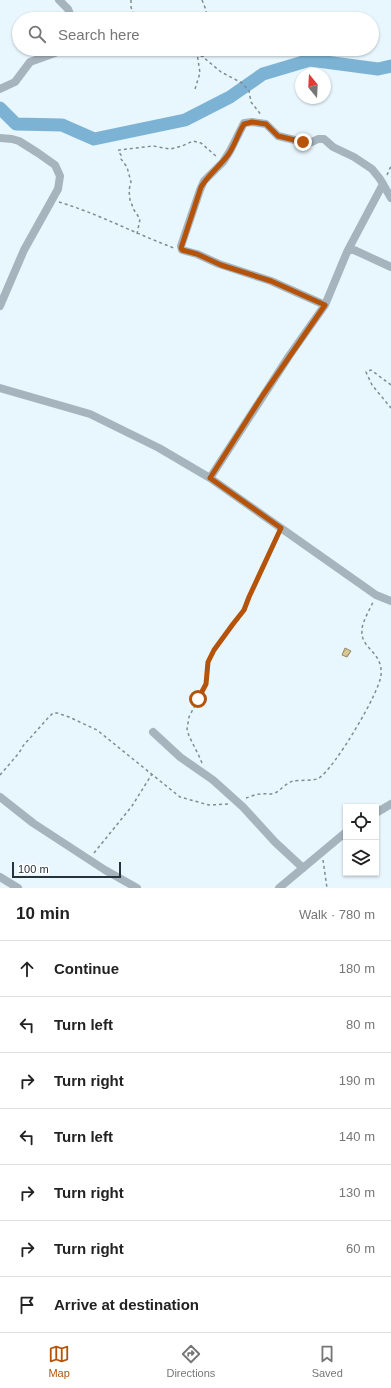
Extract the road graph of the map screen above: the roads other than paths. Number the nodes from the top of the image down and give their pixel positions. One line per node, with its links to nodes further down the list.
1 (59, 0): 2 (street)
2 (69, 12)
3 (49, 56): 4 (street)
4 (0, 89)
5 (0, 138): 11 (street)
6 (383, 184): 7 (street); 8 (street); 10 (street)
7 (391, 198)
8 (348, 250): 9 (street); 10 (street)
9 (391, 267)
10 (325, 305): 13 (street)
11 (0, 306)
12 (0, 388): 13 (street)
13 (210, 478): 14 (street)
14 (391, 601)
15 (153, 732): 20 (street)
16 (0, 797): 23 (street)
17 (391, 804): 18 (street)
18 (379, 811)
19 (343, 834): 20 (street)
20 (303, 868): 24 (street)
21 (0, 877): 22 (street)
22 (18, 888)
23 (137, 888)
24 (279, 888)

